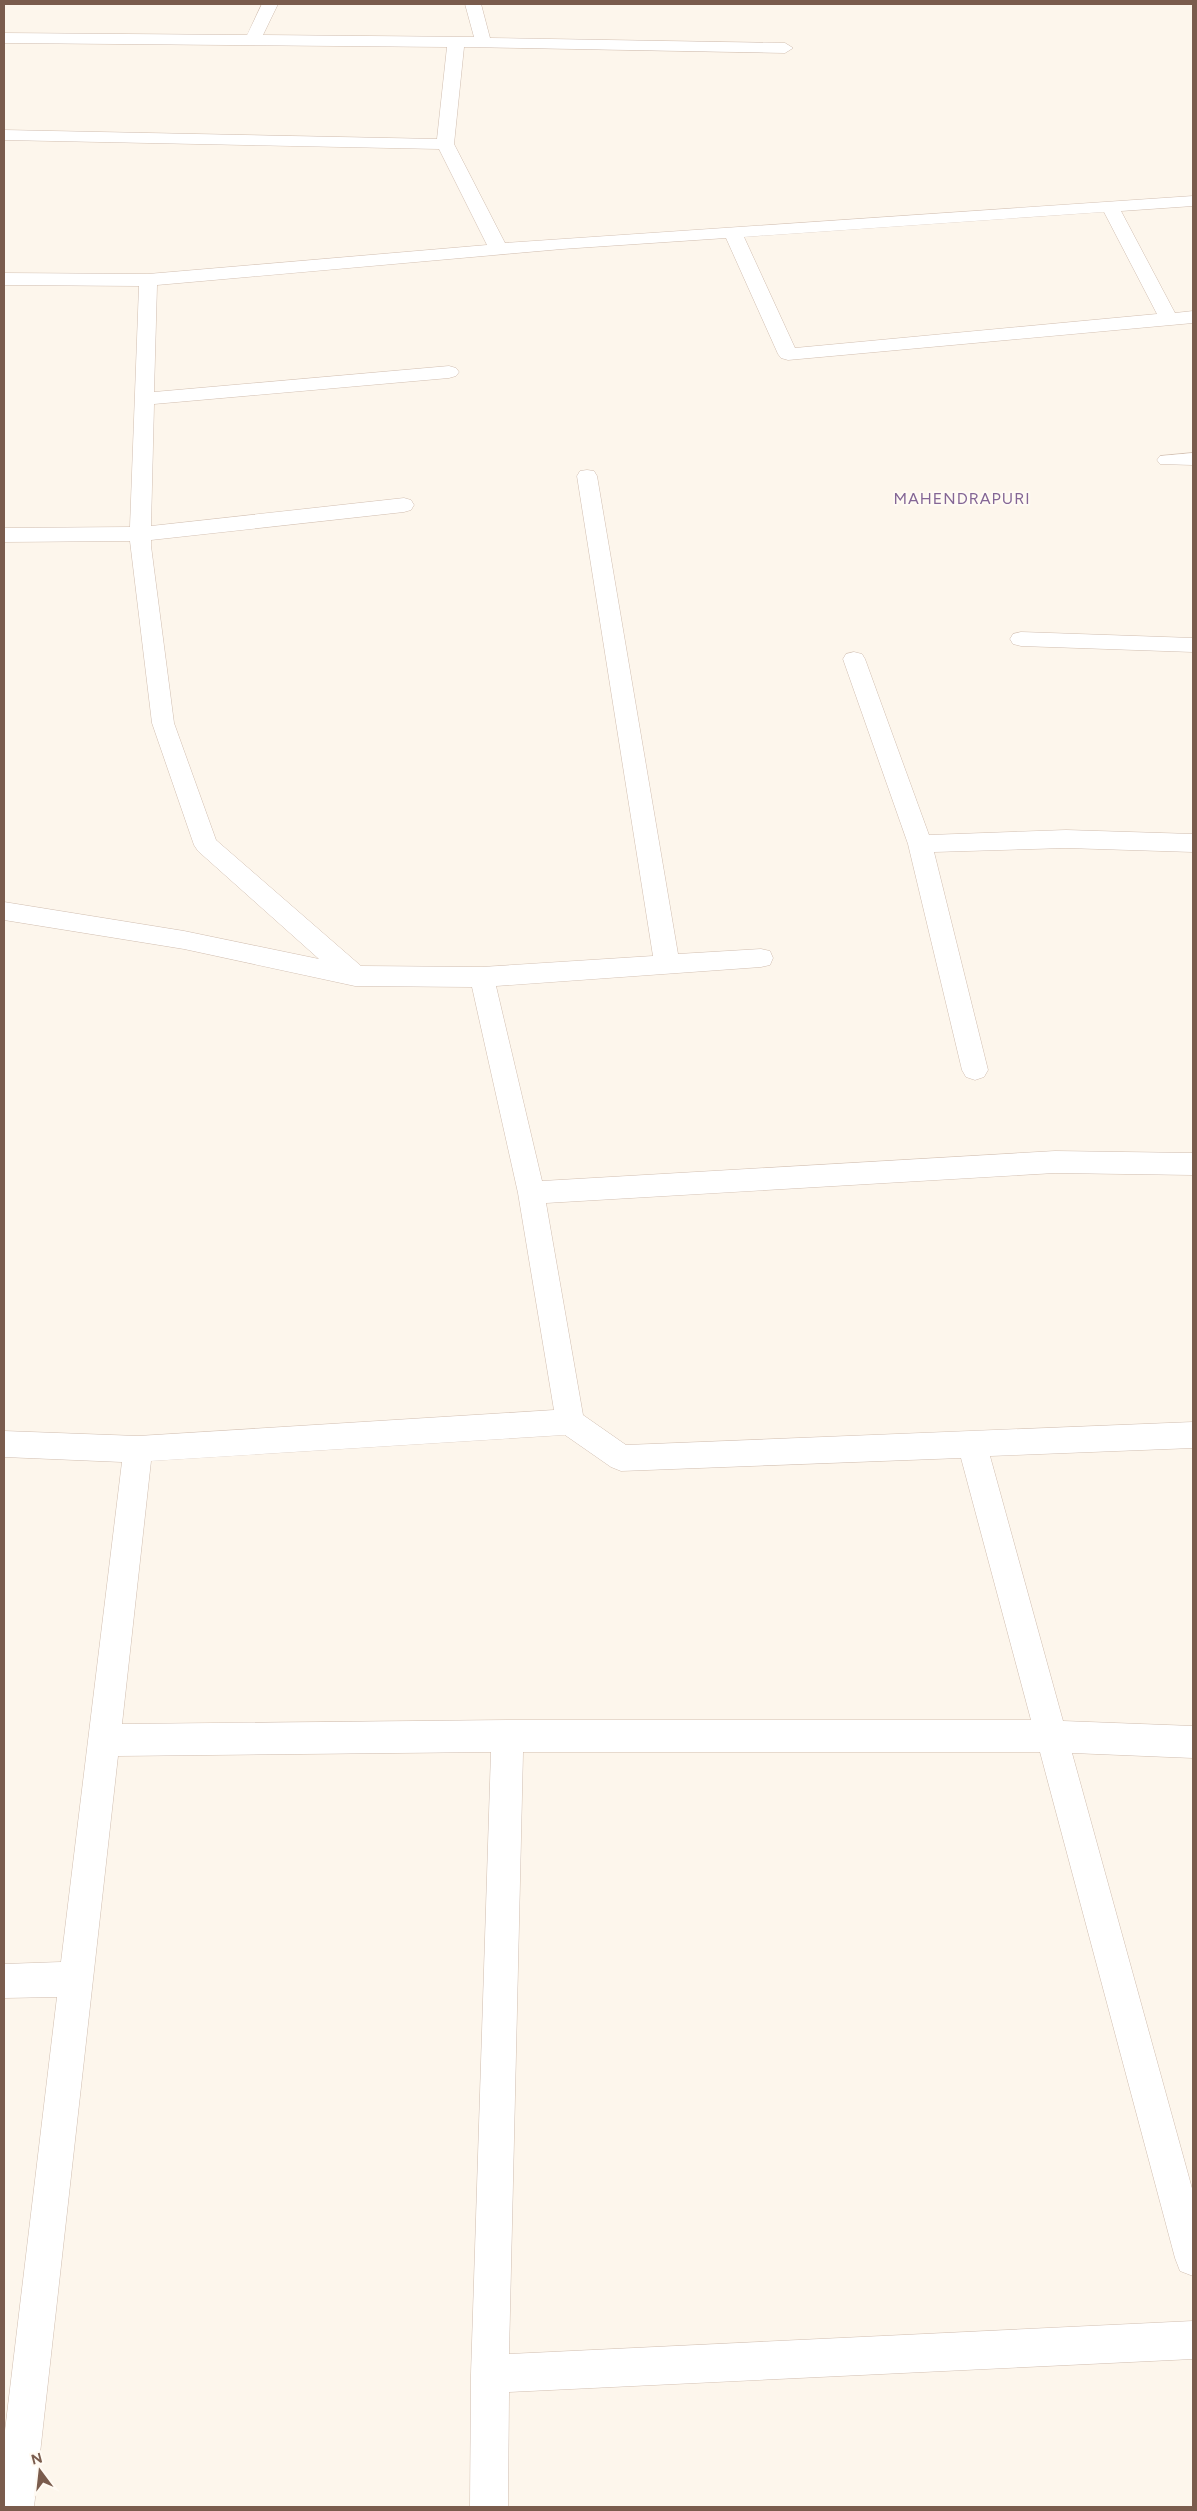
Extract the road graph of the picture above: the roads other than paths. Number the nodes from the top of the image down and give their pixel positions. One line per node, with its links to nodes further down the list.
1 (270, 4): 4 (street)
2 (473, 4): 6 (street)
3 (4, 38): 4 (street)
4 (253, 40): 5 (street)
5 (456, 42): 6 (street); 9 (street)
6 (483, 42): 7 (street)
7 (785, 48)
8 (4, 135): 9 (street)
9 (445, 144): 13 (street)
10 (1193, 201): 11 (street)
11 (1110, 207): 12 (street); 17 (street)
12 (733, 233): 13 (street); 17 (street)
13 (499, 250): 15 (street)
14 (4, 279): 15 (street)
15 (148, 280): 19 (street)
16 (1193, 317): 17 (street)
17 (1169, 319)
18 (449, 372): 19 (street)
19 (145, 398): 25 (street)
20 (1193, 459): 21 (street)
21 (1167, 460)
22 (587, 476): 33 (street)
23 (404, 505): 25 (street)
24 (4, 534): 25 (street)
25 (140, 534): 34 (street)
26 (1022, 638): 27 (street)
27 (1193, 644)
28 (854, 659): 30 (street)
29 (1193, 843): 30 (street)
30 (920, 844): 36 (street)
31 (4, 911): 34 (street)
32 (761, 958): 33 (street)
33 (667, 964): 35 (street)
34 (355, 976): 35 (street)
35 (482, 977): 38 (street)
36 (975, 1070)
37 (1193, 1164): 38 (street)
38 (531, 1193): 39 (street)
39 (570, 1422): 42 (street); 43 (street)
40 (1193, 1435): 42 (street)
41 (4, 1444): 43 (street)
42 (972, 1444): 45 (street)
43 (138, 1449): 46 (street)
44 (508, 1736): 45 (street); 46 (street); 52 (street)
45 (1052, 1736): 47 (street); 50 (street)
46 (104, 1740): 48 (street)
47 (1193, 1742)
48 (76, 1979): 49 (street); 53 (street)
49 (4, 1981)
50 (1193, 2258)
51 (1193, 2340): 52 (street)
52 (490, 2374): 54 (street)
53 (15, 2507)
54 (489, 2507)

